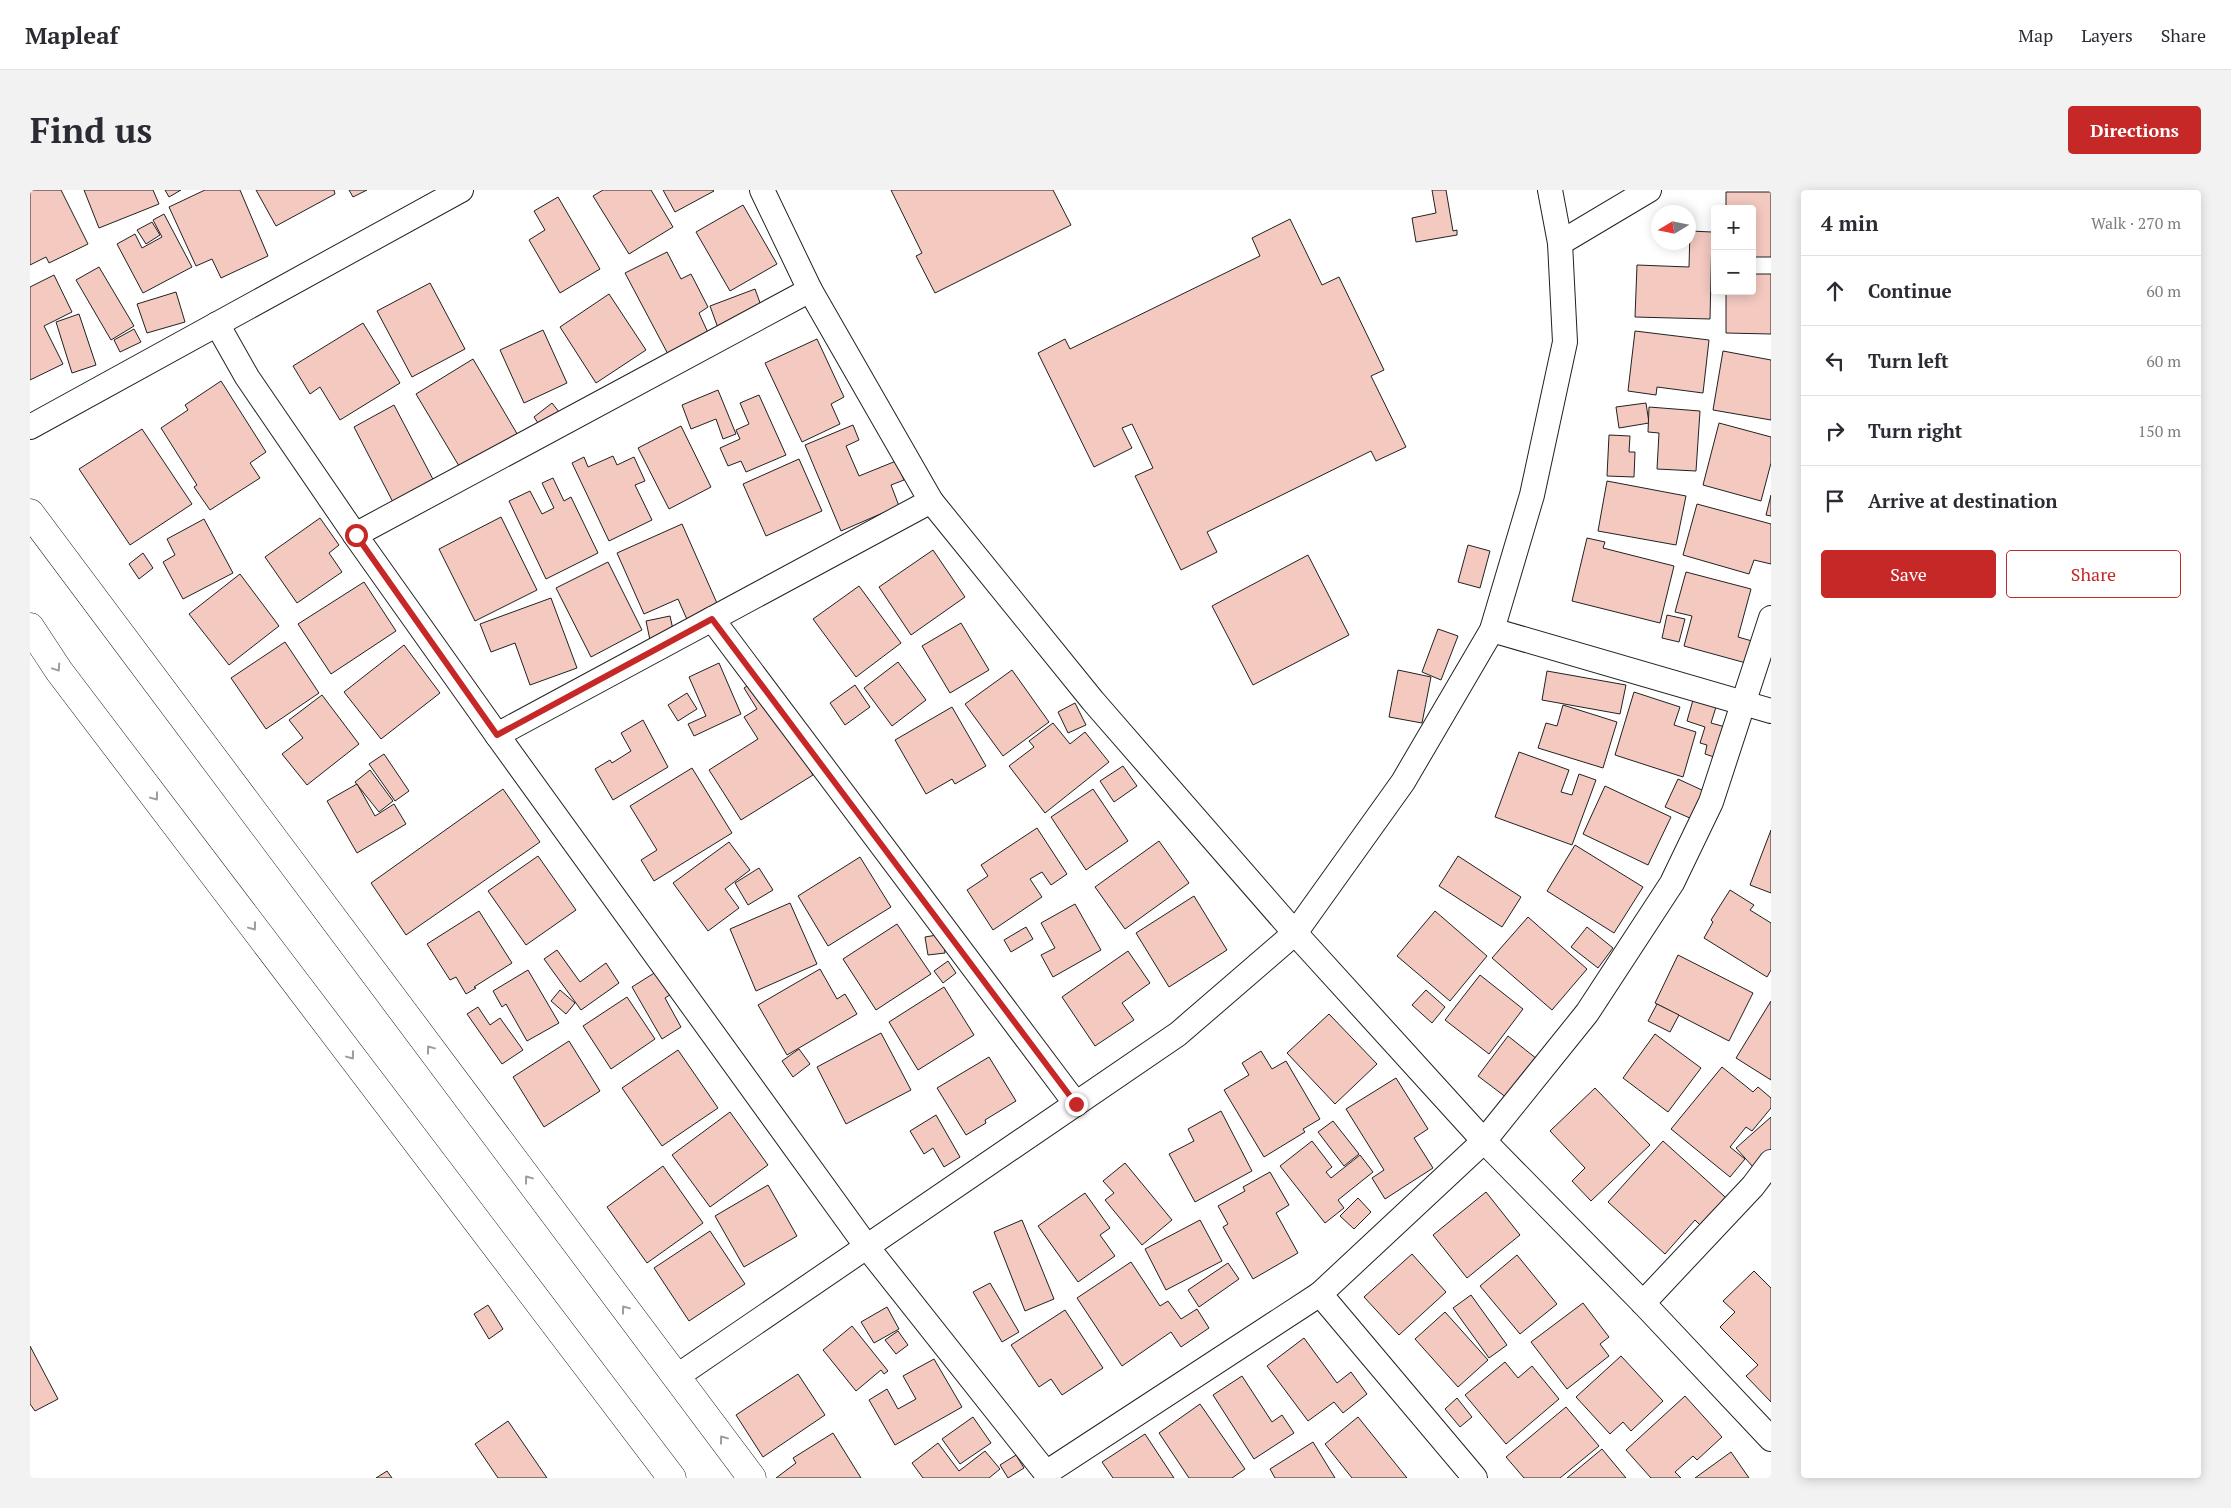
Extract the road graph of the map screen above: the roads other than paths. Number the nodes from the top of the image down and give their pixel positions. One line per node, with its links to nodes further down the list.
1 (762, 190): 6 (street)
2 (1550, 190): 5 (street)
3 (1649, 190): 5 (street)
4 (448, 193): 7 (street)
5 (1560, 243): 15 (street)
6 (810, 290): 9 (street); 11 (street)
7 (217, 324): 8 (street); 11 (street)
8 (30, 427)
9 (931, 501): 13 (street); 19 (street)
10 (30, 513): 26 (main road, one-way to 10)
11 (356, 535): 18 (street)
12 (1771, 618): 16 (street)
13 (712, 619): 18 (street); 20 (street)
14 (30, 627): 30 (main road, one-way to 30)
15 (1492, 630): 16 (street); 19 (street)
16 (1742, 703): 17 (street); 21 (street)
17 (1771, 711)
18 (497, 735): 23 (street)
19 (1295, 933): 20 (street); 21 (street)
20 (1076, 1104): 23 (street)
21 (1484, 1141): 24 (street); 25 (street)
22 (1771, 1162): 25 (street)
23 (867, 1247): 26 (street); 29 (street)
24 (1320, 1294): 28 (street); 29 (street)
25 (1643, 1303): 27 (street)
26 (676, 1377): 31 (main road, one-way to 26)
27 (1771, 1439)
28 (1465, 1475)
29 (1048, 1476)
30 (672, 1478)
31 (752, 1478)

